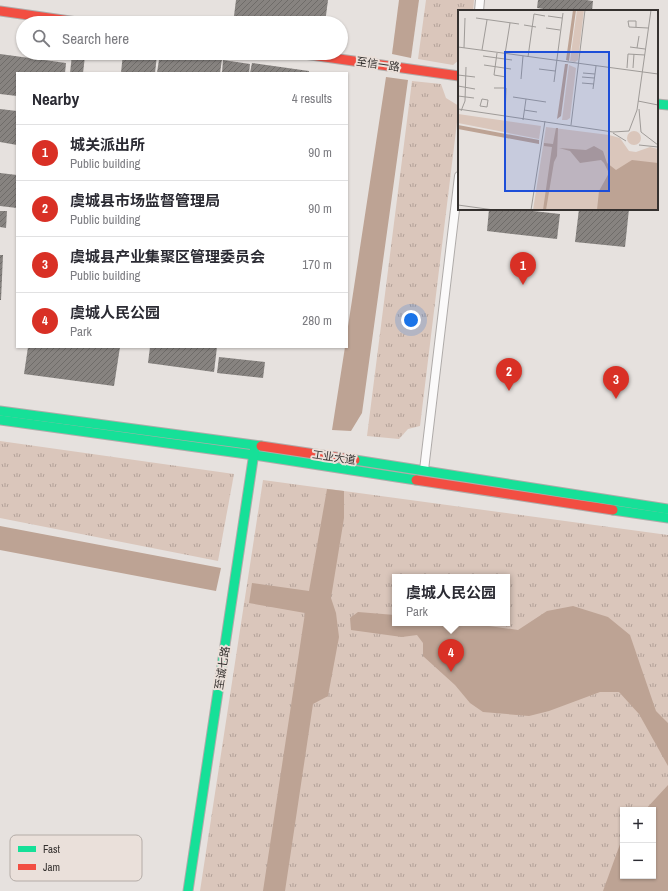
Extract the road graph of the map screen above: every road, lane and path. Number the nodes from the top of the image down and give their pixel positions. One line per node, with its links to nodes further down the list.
1 (480, 0): 2 (street)
2 (479, 10)
3 (0, 11): 4 (main road)
4 (35, 16)
5 (346, 60): 6 (main road, 至信一路)
6 (458, 76)
7 (658, 104): 8 (main road)
8 (668, 105)
9 (458, 184): 14 (street)
10 (0, 410): 12 (main road, 工业大道)
11 (0, 420): 13 (main road)
12 (256, 445): 13 (main road, 至诚七路); 14 (main road, 工业大道)
13 (254, 455): 16 (main road); 17 (main road, 至诚七路)
14 (424, 470): 15 (main road, 工业大道)
15 (668, 508)
16 (668, 518)
17 (188, 891)

